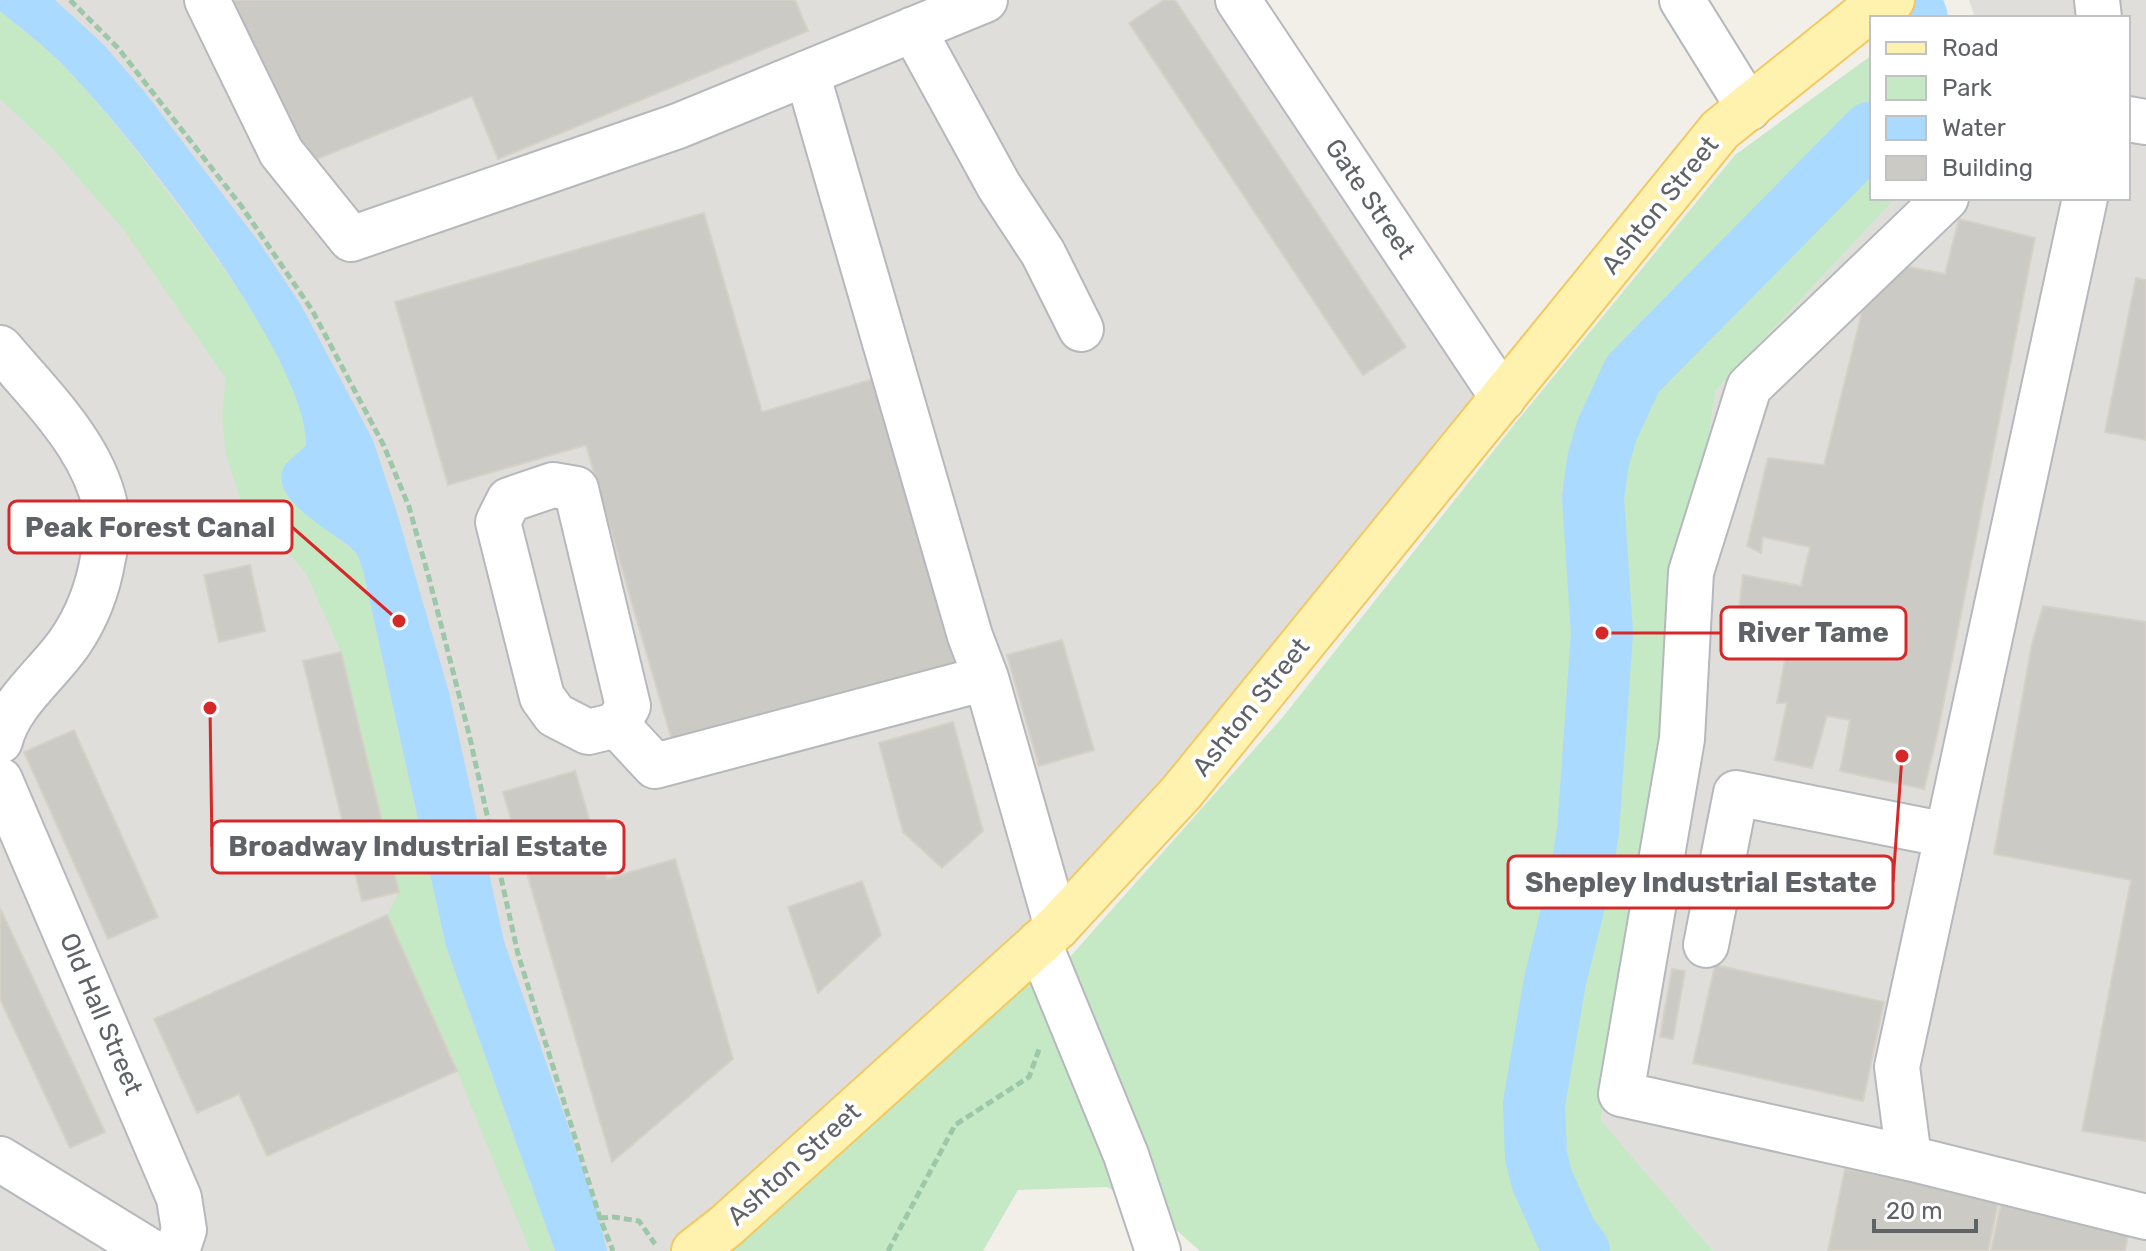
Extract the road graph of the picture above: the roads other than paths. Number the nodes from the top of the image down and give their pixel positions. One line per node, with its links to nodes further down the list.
1 (207, 0): 7 (street)
2 (985, 0): 6 (street)
3 (1238, 0): 13 (street, Gate Street)
4 (1682, 0): 8 (street)
5 (1877, 8): 8 (main road, Ashton Street)
6 (919, 17): 7 (street); 11 (street)
7 (807, 73): 14 (street)
8 (1749, 108): 13 (main road, Ashton Street)
9 (1944, 200): 21 (street)
10 (2085, 200): 18 (street)
11 (1081, 329)
12 (0, 348): 16 (street)
13 (1503, 398): 19 (main road, Ashton Street)
14 (986, 678): 15 (street); 19 (street)
15 (617, 725): 15 (street)
16 (0, 741)
17 (0, 780): 25 (street, Old Hall Street)
18 (1947, 835): 20 (street); 21 (street)
19 (1048, 935): 26 (main road, Ashton Street); 27 (street)
20 (1706, 945)
21 (1909, 1158): 23 (street)
22 (0, 1159): 24 (street)
23 (2146, 1217)
24 (150, 1251)
25 (177, 1251)
26 (694, 1251)
27 (1158, 1251)

